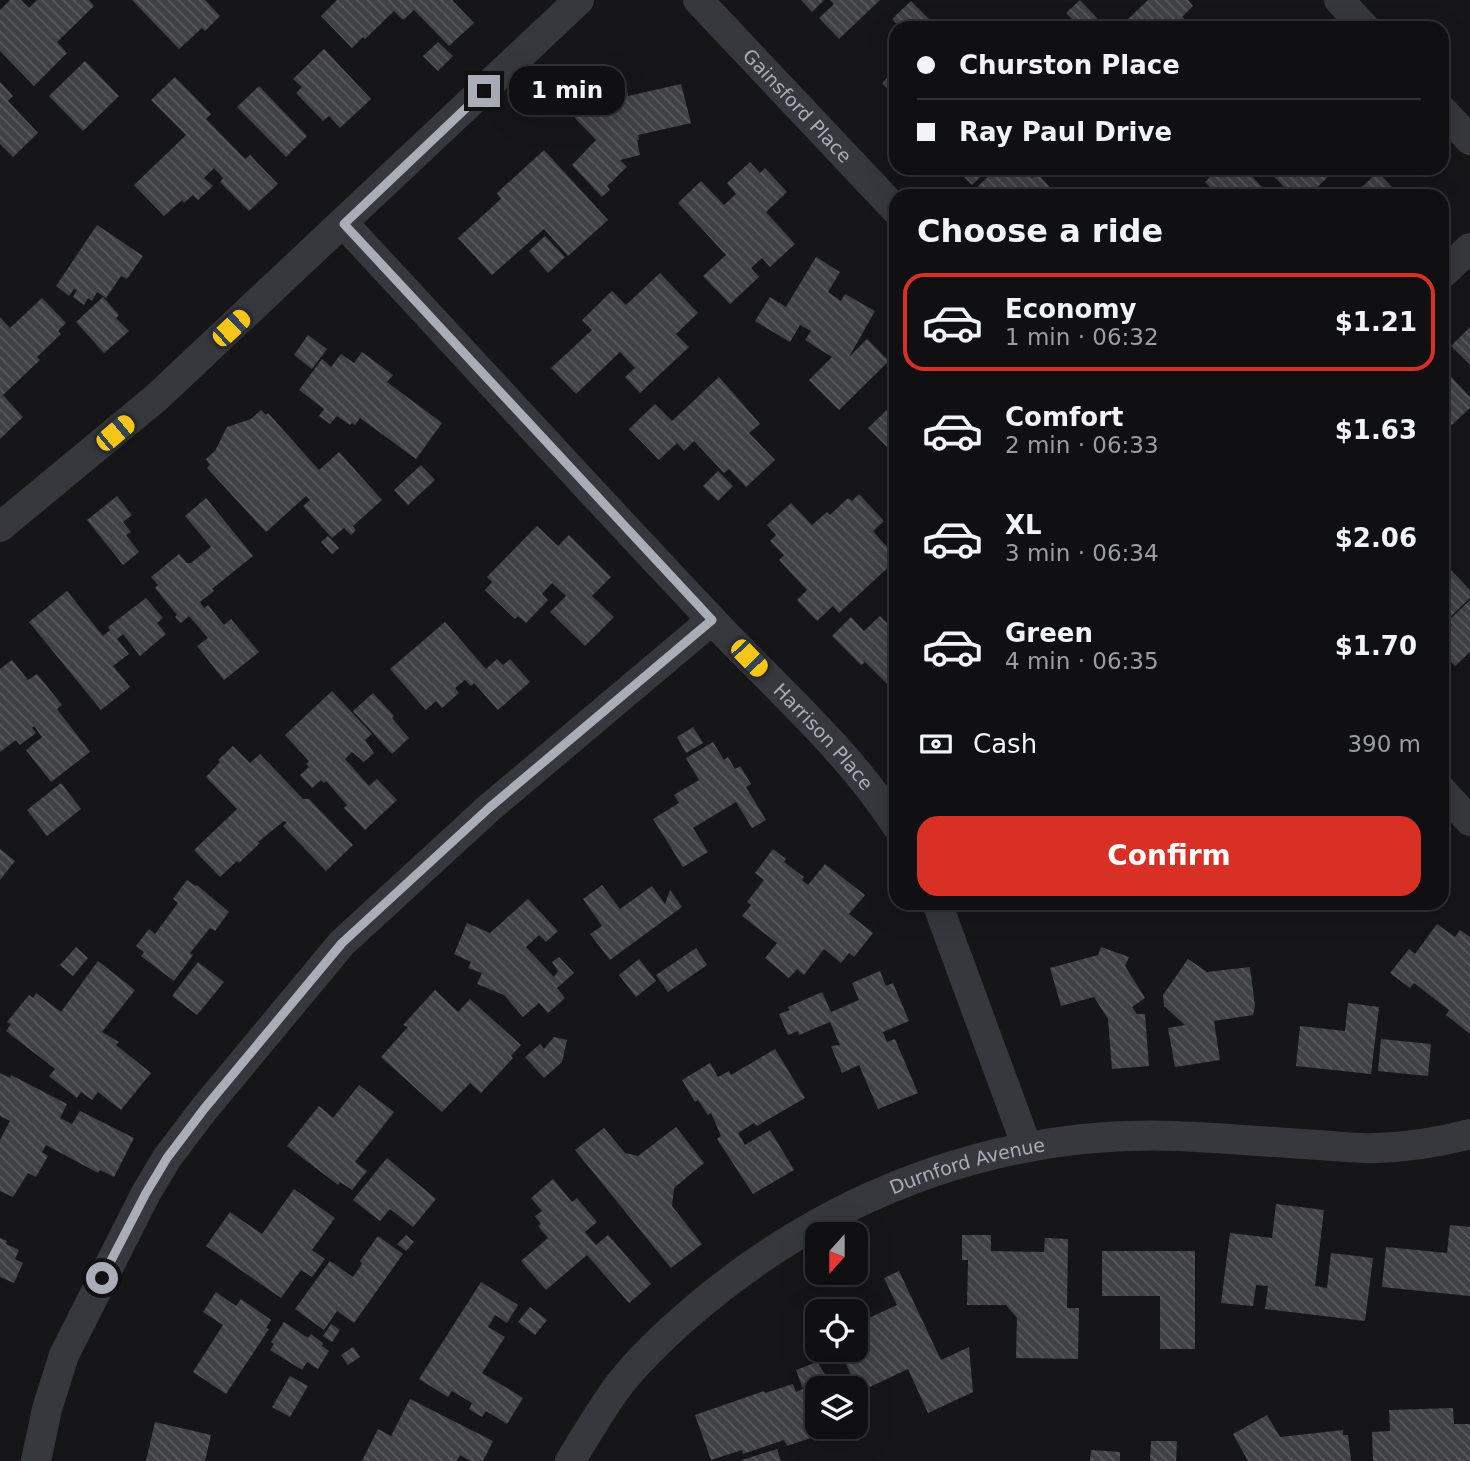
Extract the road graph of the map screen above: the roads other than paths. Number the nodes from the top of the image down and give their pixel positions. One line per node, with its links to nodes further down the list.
1 (579, 0): 8 (street)
2 (698, 0): 7 (street, Gainsford Place)
3 (1339, 0): 4 (street)
4 (1358, 21)
5 (1449, 118): 6 (street)
6 (1470, 140)
7 (889, 203)
8 (344, 224): 11 (street); 12 (street, Harrison Place)
9 (1470, 248): 10 (street)
10 (1449, 268)
11 (0, 527)
12 (712, 620): 14 (street, Harrison Place); 19 (street)
13 (1449, 798): 15 (street)
14 (889, 814)
15 (1470, 821)
16 (940, 910): 18 (street)
17 (1470, 1133): 18 (street, Durnford Avenue)
18 (1027, 1147): 20 (street, Durnford Avenue)
19 (36, 1461)
20 (570, 1461)

